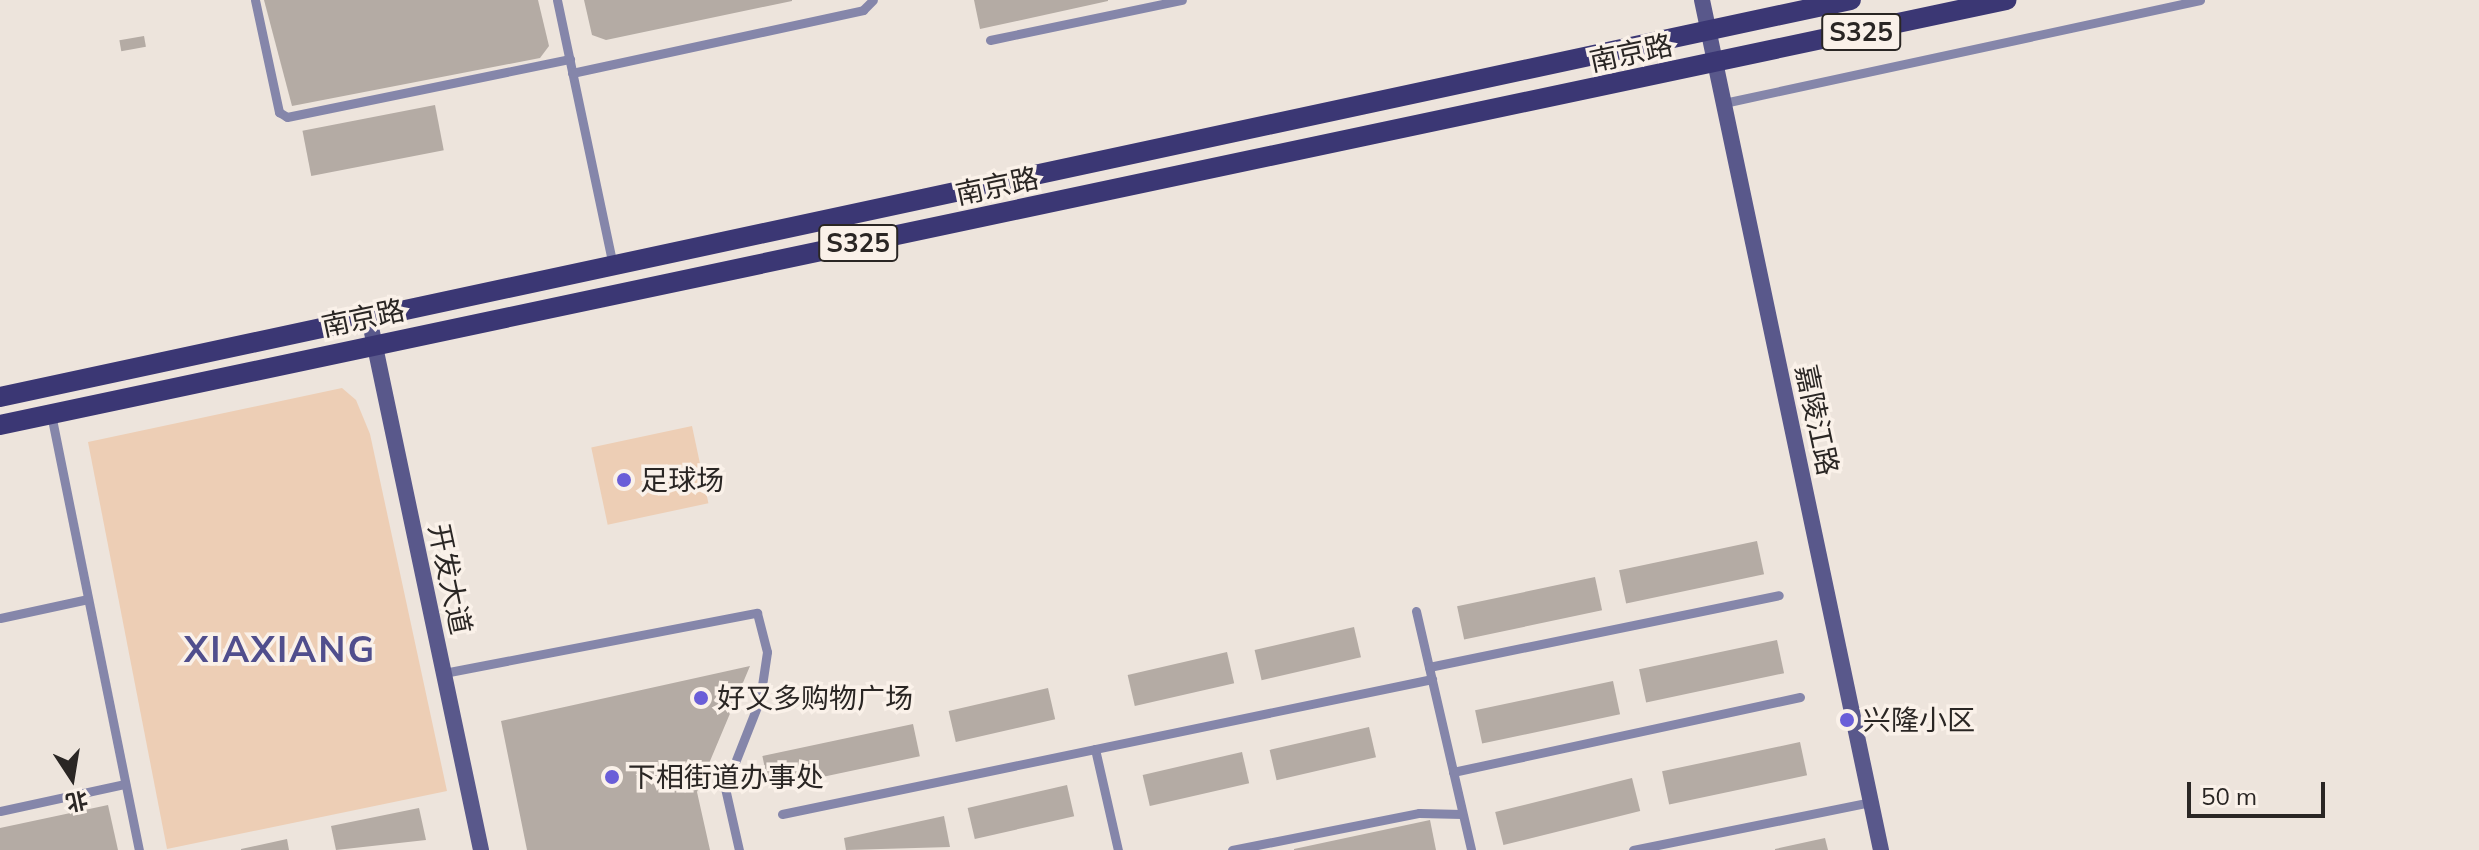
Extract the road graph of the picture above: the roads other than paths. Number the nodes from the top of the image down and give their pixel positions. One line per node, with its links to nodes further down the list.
1 (255, 0): 11 (lane)
2 (557, 0): 11 (lane)
3 (873, 0): 13 (lane)
4 (1182, 0): 10 (lane)
5 (1702, 0): 9 (street, 嘉陵江路)
6 (1851, 0): 9 (main road, 南京路 / S325)
7 (2006, 0): 12 (main road, 南京路 / S325)
8 (2200, 0): 14 (lane)
9 (1708, 31): 12 (street, 嘉陵江路); 15 (main road, 南京路 / S325)
10 (990, 40)
11 (570, 59): 13 (lane)
12 (1716, 64): 14 (street, 嘉陵江路); 17 (main road, 南京路 / S325)
13 (572, 73): 15 (lane)
14 (1724, 103): 32 (street, 嘉陵江路)
15 (613, 266): 16 (main road, 南京路 / S325)
16 (369, 318): 17 (street, 开发大道); 18 (main road, 南京路 / S325)
17 (375, 344): 19 (main road, 南京路 / S325); 26 (street, 开发大道)
18 (0, 397)
19 (51, 414): 20 (main road, 南京路 / S325); 22 (lane)
20 (0, 425)
21 (1779, 595): 25 (lane)
22 (88, 599): 24 (lane); 31 (lane)
23 (1416, 611): 25 (lane)
24 (0, 618)
25 (1429, 667): 27 (lane)
26 (444, 673): 37 (street, 开发大道); 38 (lane)
27 (1432, 679): 29 (lane); 30 (lane)
28 (1800, 697): 30 (lane)
29 (1095, 749): 34 (lane); 39 (lane)
30 (1453, 772): 35 (lane)
31 (125, 784): 33 (lane); 36 (lane)
32 (1870, 802): 42 (lane); 43 (street, 嘉陵江路)
33 (0, 811)
34 (782, 814)
35 (1462, 814): 40 (lane); 41 (lane)
36 (139, 850)
37 (481, 850)
38 (739, 850)
39 (1118, 850)
40 (1232, 850)
41 (1471, 850)
42 (1633, 850)
43 (1881, 850)

